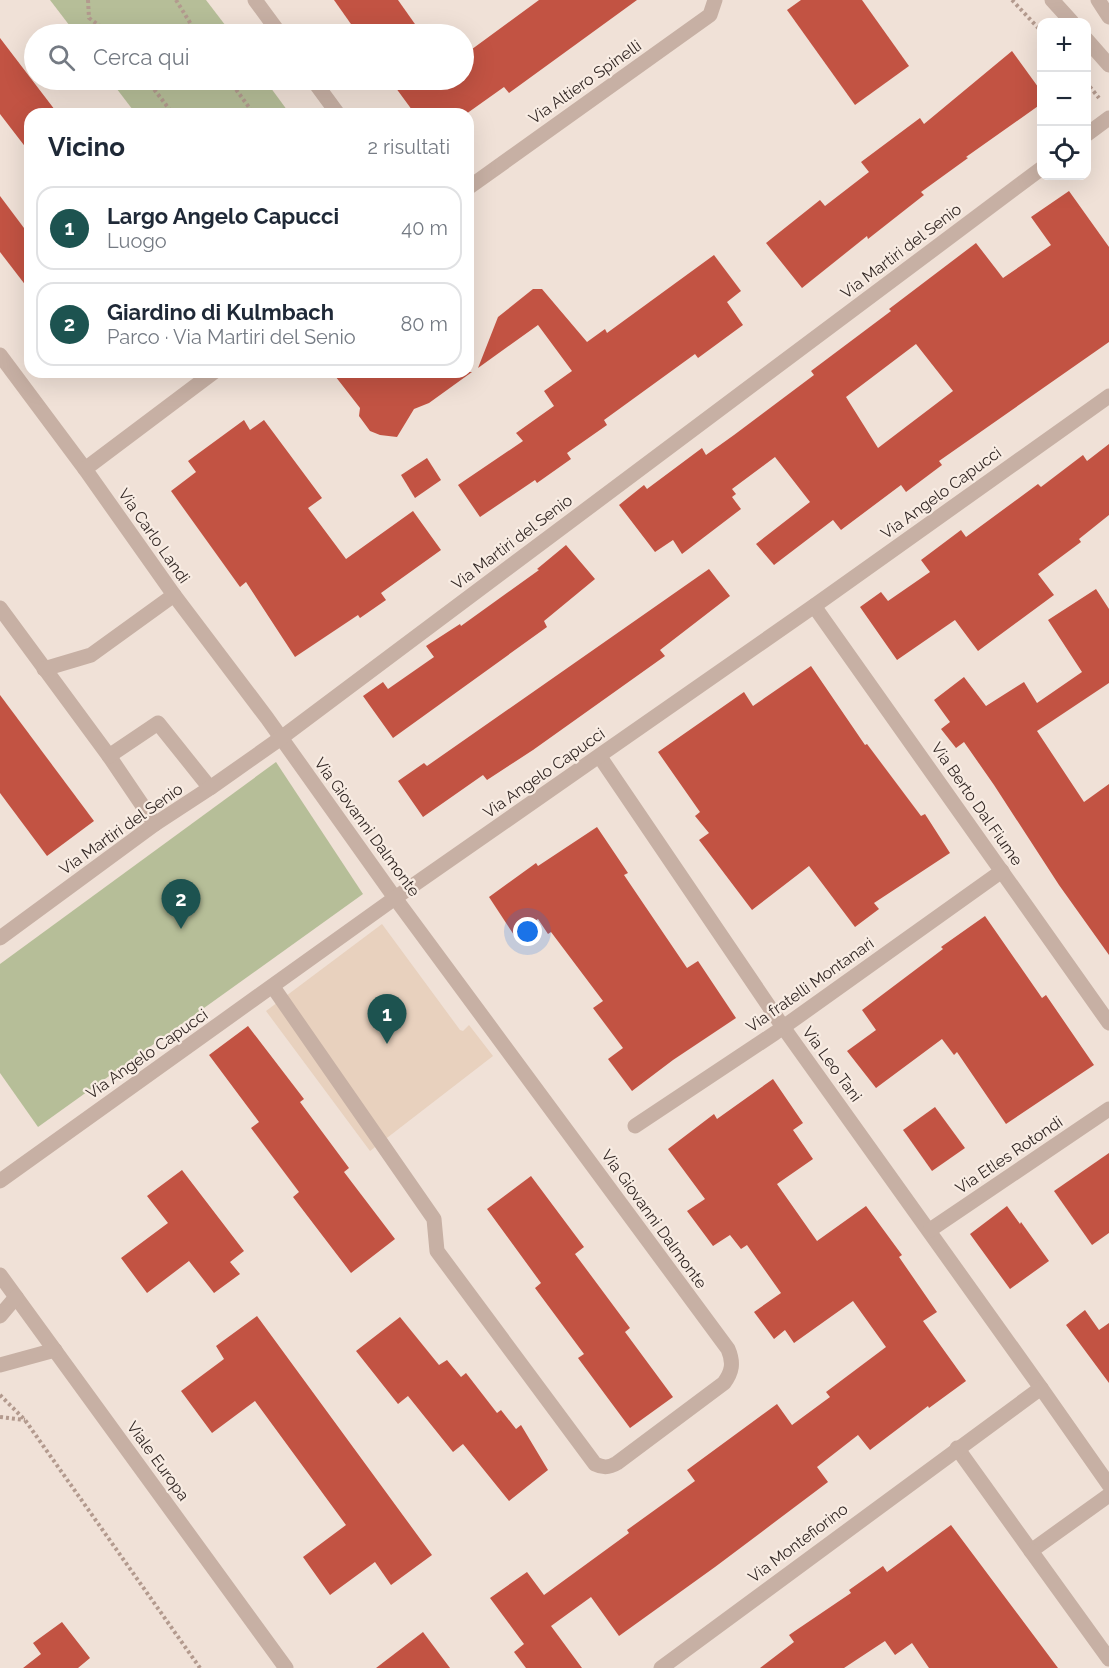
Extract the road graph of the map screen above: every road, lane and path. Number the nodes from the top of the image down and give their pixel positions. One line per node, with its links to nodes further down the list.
1 (88, 0): 10 (path)
2 (176, 0): 11 (path)
3 (255, 0): 12 (street)
4 (715, 0): 25 (street, Via Altiero Spinelli)
5 (1012, 0): 13 (path)
6 (1052, 0): 9 (street)
7 (1098, 0): 8 (street)
8 (1109, 17)
9 (1068, 18)
10 (97, 24)
11 (191, 24)
12 (273, 24)
13 (1037, 28)
14 (1091, 43): 15 (street)
15 (1107, 56)
16 (155, 90): 19 (path)
17 (236, 90): 20 (path)
18 (320, 90): 21 (street)
19 (168, 108)
20 (250, 108)
21 (334, 108)
22 (1109, 118): 23 (street)
23 (1091, 131)
24 (1037, 171): 34 (street, Via Martiri del Senio)
25 (474, 184)
26 (0, 355): 29 (street, Via Carlo Landi)
27 (206, 378): 29 (street)
28 (1109, 396): 31 (street, Via Angelo Capucci)
29 (85, 469): 30 (street, Via Carlo Landi)
30 (174, 595): 33 (street); 34 (street, Via Carlo Landi)
31 (814, 606): 36 (street, Via Angelo Capucci); 39 (street, Via Berto Dal Fiume)
32 (0, 608): 33 (street)
33 (44, 669): 35 (street)
34 (280, 738): 37 (street, Via Martiri del Senio); 40 (street, Via Giovanni Dalmonte)
35 (109, 756): 37 (street); 38 (street)
36 (600, 757): 40 (street, Via Angelo Capucci); 44 (street, Via Leo Tani)
37 (210, 788): 38 (street, Via Martiri del Senio)
38 (155, 824): 41 (street, Via Martiri del Senio)
39 (1002, 871): 43 (street, Via Berto Dal Fiume); 44 (street, Via fratelli Montanari)
40 (395, 898): 42 (street, Via Angelo Capucci); 42 (street, Via Giovanni Dalmonte)
41 (0, 938)
42 (273, 987): 47 (street, Via Angelo Capucci)
43 (1109, 1023)
44 (783, 1027): 46 (street, Via fratelli Montanari); 48 (street, Via Leo Tani)
45 (1109, 1109): 48 (street, Via Etles Rotondi)
46 (635, 1126)
47 (0, 1181)
48 (930, 1230): 54 (street, Via Leo Tani)
49 (0, 1275): 50 (street, Viale Europa)
50 (16, 1297): 51 (street); 52 (street, Viale Europa)
51 (0, 1316)
52 (55, 1350): 53 (street); 64 (street, Viale Europa)
53 (0, 1365)
54 (1041, 1388): 58 (street, Via Montefiorino); 59 (street, Via Leo Tani)
55 (0, 1395): 57 (path)
56 (0, 1417): 57 (path)
57 (25, 1420): 63 (path)
58 (957, 1448): 61 (street); 65 (street, Via Montefiorino)
59 (1109, 1485)
60 (1109, 1495): 61 (street)
61 (1031, 1551): 62 (street)
62 (1109, 1659)
63 (200, 1668)
64 (286, 1668)
65 (661, 1668)

